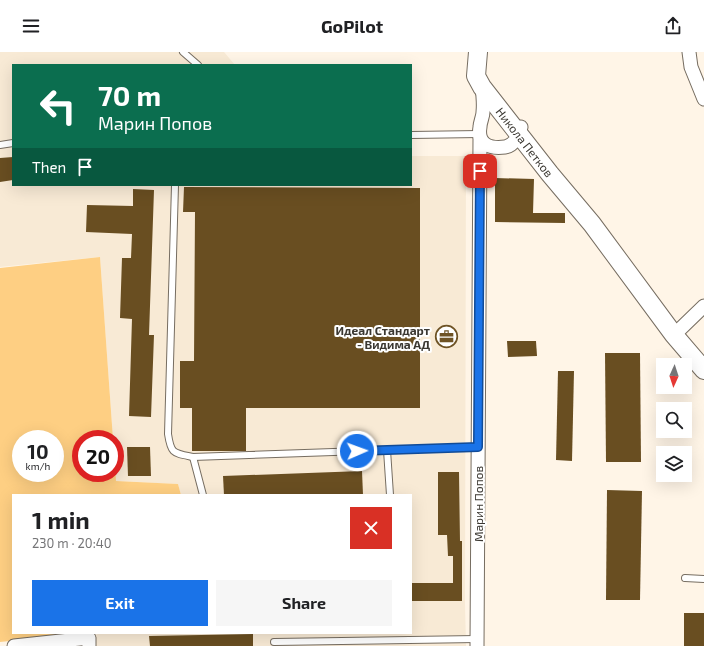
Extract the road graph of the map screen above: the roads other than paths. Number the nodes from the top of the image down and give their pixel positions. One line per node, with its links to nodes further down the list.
1 (183, 52): 4 (lane)
2 (479, 52): 5 (main road, Никола Петков); 7 (main road, Никола Петков)
3 (689, 52): 6 (street)
4 (197, 64)
5 (482, 87): 7 (main road, Никола Петков); 8 (street)
6 (704, 99)
7 (505, 109): 8 (street); 9 (main road, Никола Петков)
8 (482, 118): 11 (street)
9 (520, 129): 14 (street); 18 (main road, Никола Петков)
10 (412, 135): 11 (lane)
11 (480, 136): 14 (street); 15 (street, Марин Попов)
12 (12, 143): 13 (lane)
13 (0, 145)
14 (501, 148): 15 (street)
15 (480, 171): 20 (street, Марин Попов)
16 (175, 186): 22 (lane)
17 (702, 311): 18 (street)
18 (674, 336): 19 (main road, Никола Петков)
19 (704, 370)
20 (478, 447): 21 (lane); 28 (street, Марин Попов)
21 (387, 450): 22 (lane); 24 (lane)
22 (192, 457): 23 (lane)
23 (203, 494)
24 (390, 494)
25 (686, 578): 26 (lane)
26 (704, 579)
27 (274, 642): 28 (lane)
28 (477, 643)
29 (14, 646): 30 (street)
30 (89, 646)

